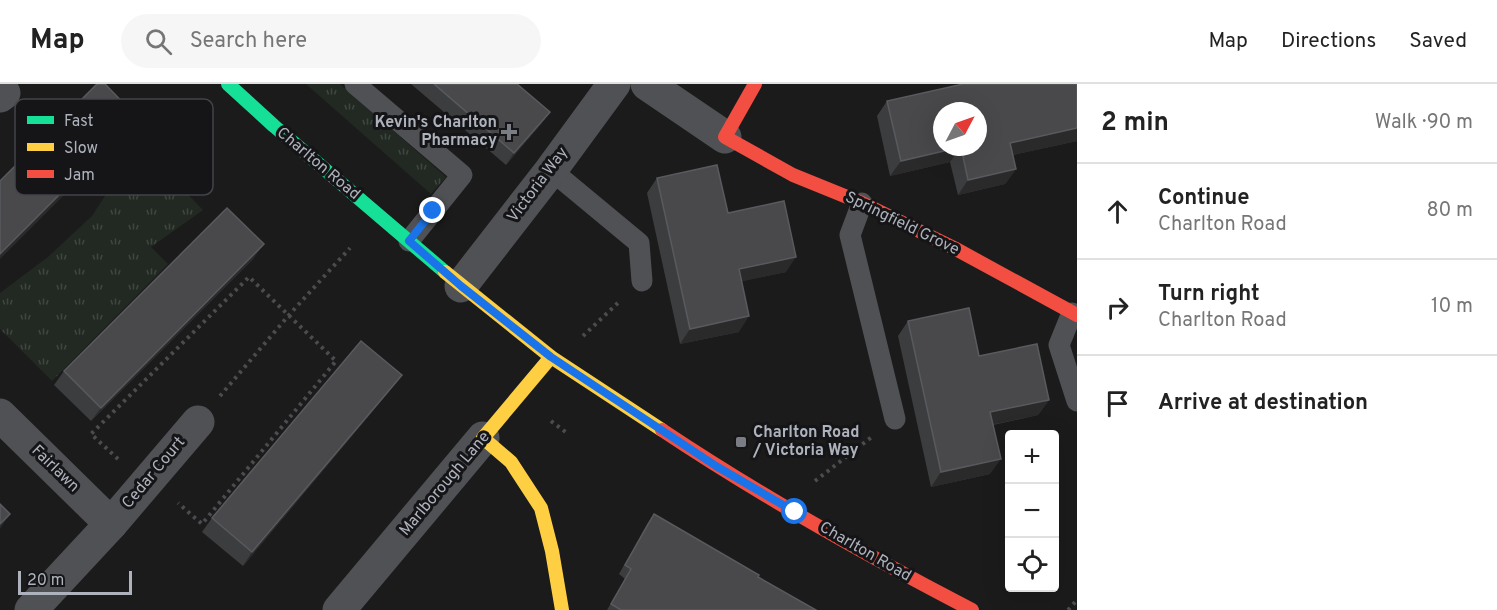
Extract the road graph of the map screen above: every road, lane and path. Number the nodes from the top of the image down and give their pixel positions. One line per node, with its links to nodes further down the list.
1 (228, 84): 9 (main road, Charlton Road)
2 (355, 84): 9 (lane)
3 (647, 84): 6 (street, Springfield Grove)
4 (755, 84): 6 (main road)
5 (608, 86): 7 (street, Victoria Way)
6 (725, 137): 8 (main road, Springfield Grove)
7 (552, 170): 11 (lane); 12 (street, Victoria Way)
8 (862, 202): 13 (main road, Springfield Grove); 18 (lane)
9 (409, 241): 12 (main road, Charlton Road)
10 (350, 248): 20 (path)
11 (642, 281): 14 (path)
12 (461, 286): 15 (main road, Charlton Road)
13 (1074, 314): 16 (lane)
14 (582, 337)
15 (551, 357): 22 (main road, Marlborough Lane); 29 (main road, Charlton Road)
16 (1077, 401)
17 (0, 415): 24 (street, Fairlawn)
18 (895, 419): 23 (path)
19 (551, 421): 21 (path)
20 (198, 422): 24 (street, Cedar Court)
21 (567, 433)
22 (483, 438): 27 (street, Marlborough Lane); 28 (main road)
23 (812, 483)
24 (111, 524): 26 (street, Cedar Court)
25 (1077, 600): 30 (path)
26 (32, 610)
27 (339, 610)
28 (562, 610)
29 (972, 610)
30 (1068, 610)

